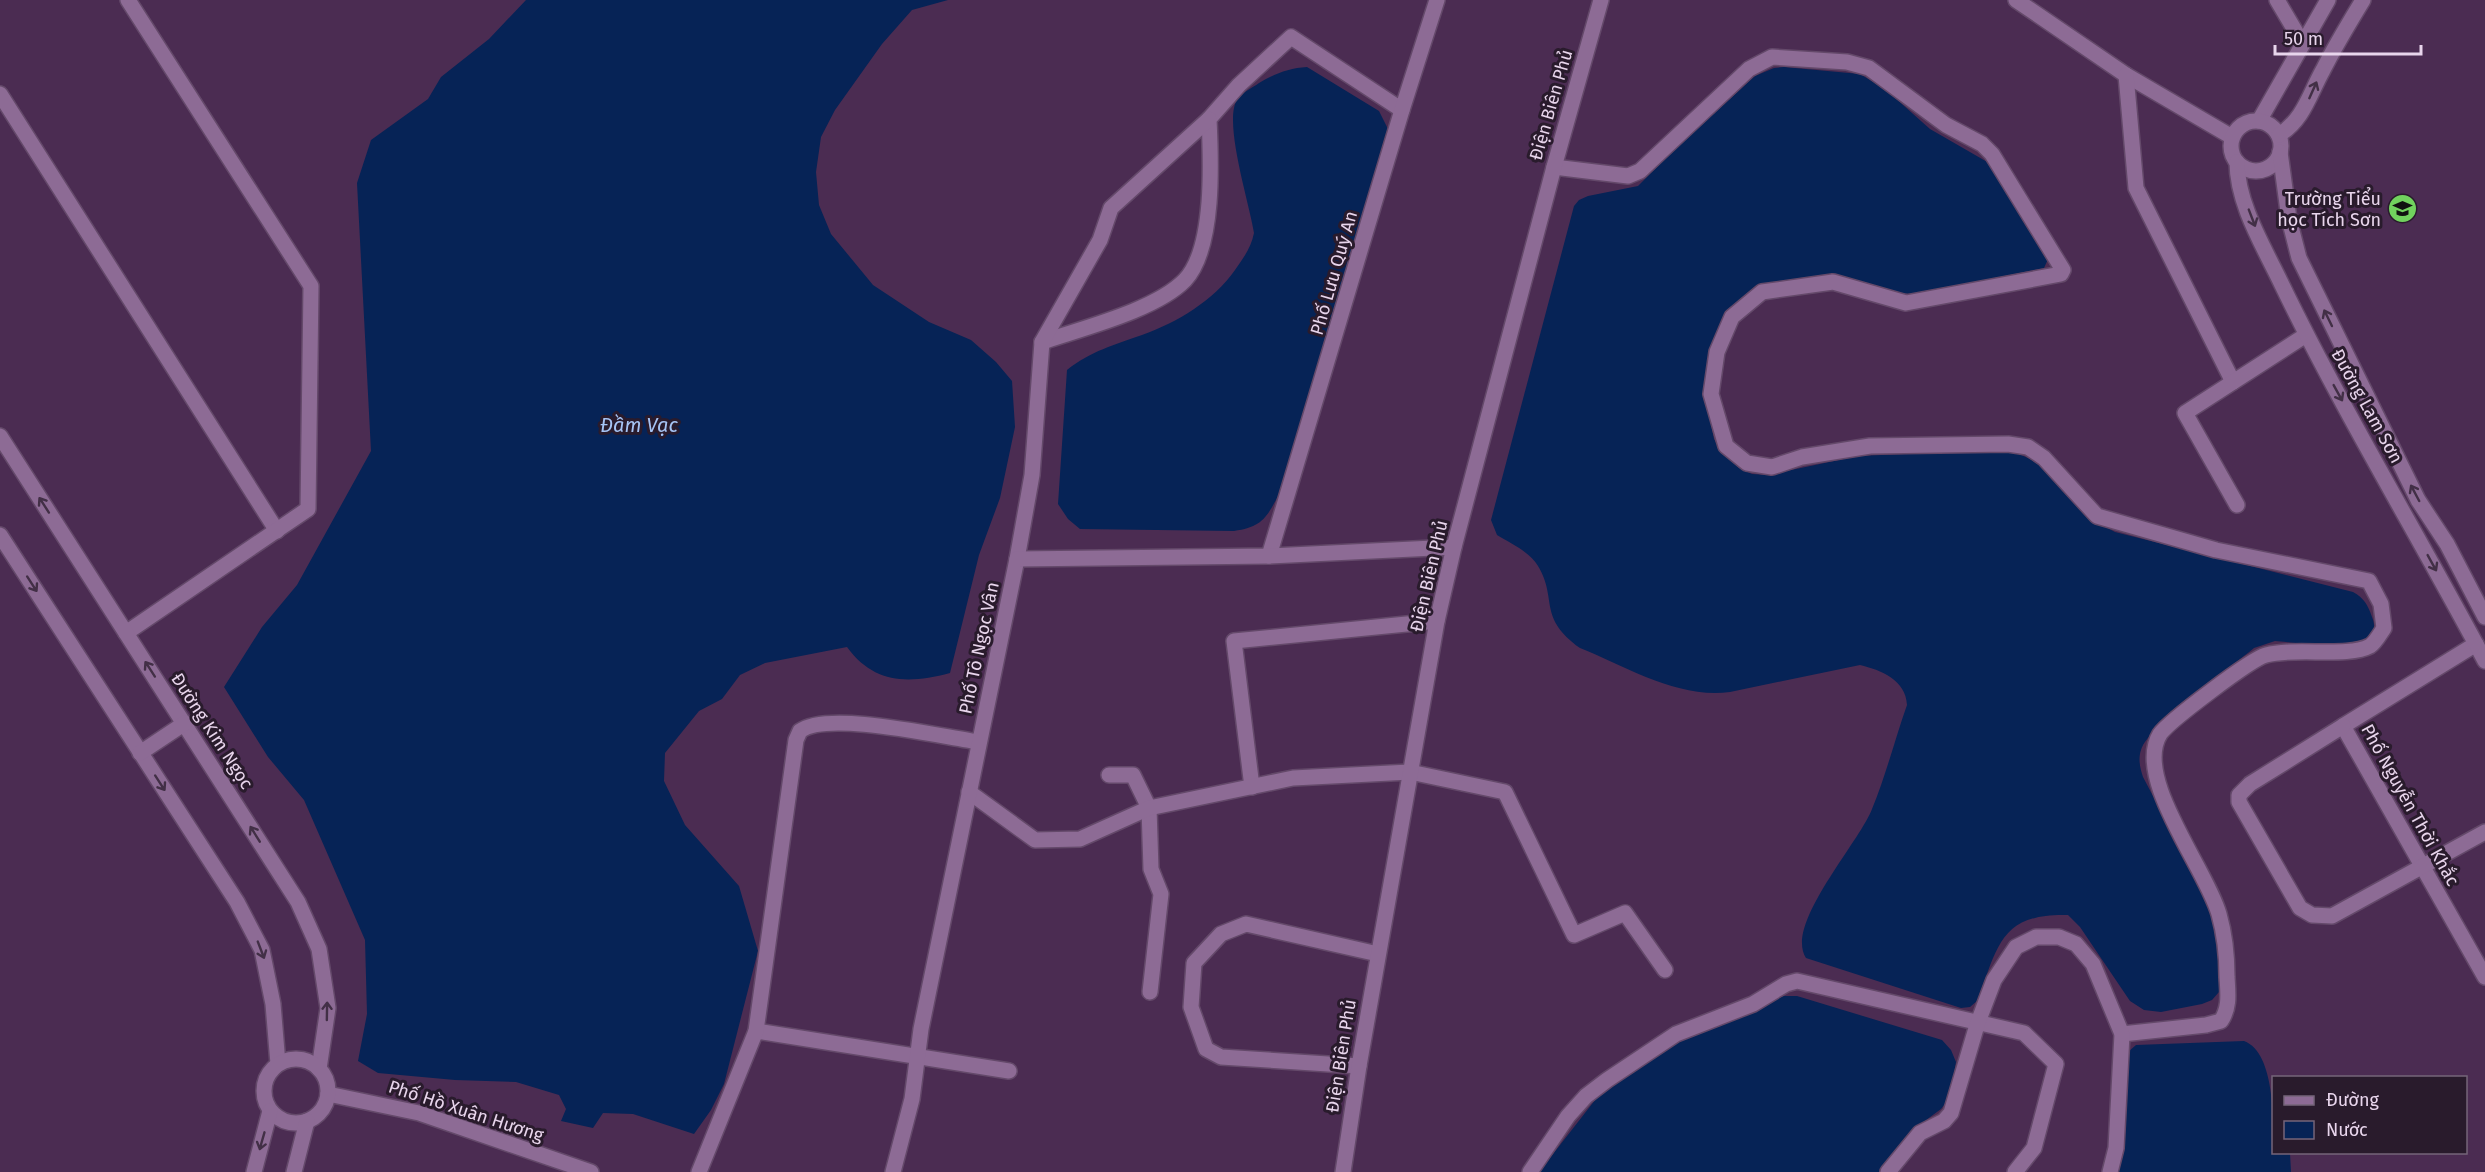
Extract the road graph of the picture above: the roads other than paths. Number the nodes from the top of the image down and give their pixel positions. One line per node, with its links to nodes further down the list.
1 (128, 0): 24 (street)
2 (1437, 0): 11 (street, Phố Lưu Quý An)
3 (1601, 0): 18 (street, Điện Biên Phủ)
4 (2016, 0): 9 (street)
5 (2277, 0): 8 (street)
6 (2328, 0): 8 (street)
7 (2363, 0): 14 (street, one-way to 7)
8 (2303, 44): 13 (street)
9 (2126, 75): 15 (street); 21 (street)
10 (0, 94): 24 (street)
11 (1402, 110): 12 (street); 27 (street, Phố Lưu Quý An)
12 (1209, 119): 20 (street); 20 (street)
13 (2259, 121): 14 (street); 15 (street)
14 (2279, 135): 16 (street)
15 (2232, 137): 17 (street)
16 (2280, 152): 17 (street); 29 (street, Đường Lam Sơn, one-way to 16)
17 (2237, 162): 19 (street, Đường Lam Sơn, one-way to 19)
18 (1554, 167): 26 (street, Điện Biên Phủ); 51 (street)
19 (2306, 335): 21 (street); 32 (street, Đường Lam Sơn, one-way to 32)
20 (1042, 342): 28 (street, Phố Tô Ngọc Vân)
21 (2233, 382): 23 (street)
22 (0, 436): 31 (street, Đường Kim Ngọc, one-way to 22)
23 (2237, 505)
24 (277, 531): 31 (street)
25 (0, 535): 37 (street, one-way to 37)
26 (1454, 547): 27 (street); 30 (street, Điện Biên Phủ)
27 (1269, 556): 28 (street)
28 (1017, 559): 36 (street, Phố Tô Ngọc Vân)
29 (2485, 616)
30 (1437, 621): 38 (street, Điện Biên Phủ); 40 (street)
31 (126, 633): 34 (street, Đường Kim Ngọc, one-way to 31)
32 (2476, 644): 33 (street, Đường Lam Sơn); 35 (street, Phố Nguyễn Thời Khắc)
33 (2485, 661)
34 (184, 723): 37 (street); 55 (street, Đường Kim Ngọc, one-way to 34)
35 (2343, 726): 44 (street, Phố Nguyễn Thời Khắc); 44 (street)
36 (979, 742): 41 (street, Phố Tô Ngọc Vân); 50 (street)
37 (140, 753): 53 (street, one-way to 53)
38 (1410, 772): 40 (street); 45 (street, Điện Biên Phủ); 46 (street)
39 (1109, 775): 42 (street)
40 (1252, 787): 42 (street)
41 (969, 792): 42 (street); 52 (street, Phố Tô Ngọc Vân)
42 (1149, 808): 48 (street)
43 (2485, 832): 44 (street)
44 (2421, 867): 47 (street, Phố Nguyễn Thời Khắc)
45 (1378, 954): 54 (street, Điện Biên Phủ); 54 (street)
46 (1665, 970)
47 (2485, 978)
48 (1150, 992)
49 (1977, 1024): 51 (street); 66 (street); 67 (street); 68 (street)
50 (756, 1031): 52 (street); 63 (street)
51 (2122, 1034): 69 (street)
52 (917, 1058): 56 (street); 64 (street, Phố Tô Ngọc Vân)
53 (278, 1064): 55 (street); 58 (street)
54 (1359, 1066): 65 (street, Điện Biên Phủ)
55 (320, 1069): 57 (street)
56 (1009, 1071)
57 (328, 1094): 59 (street); 62 (street, Phố Hồ Xuân Hương)
58 (270, 1111): 59 (street); 60 (street, one-way to 60)
59 (307, 1121): 61 (street)
60 (254, 1172)
61 (294, 1172)
62 (591, 1172)
63 (699, 1172)
64 (893, 1172)
65 (1343, 1172)
66 (1530, 1172)
67 (1888, 1172)
68 (2015, 1172)
69 (2110, 1172)

